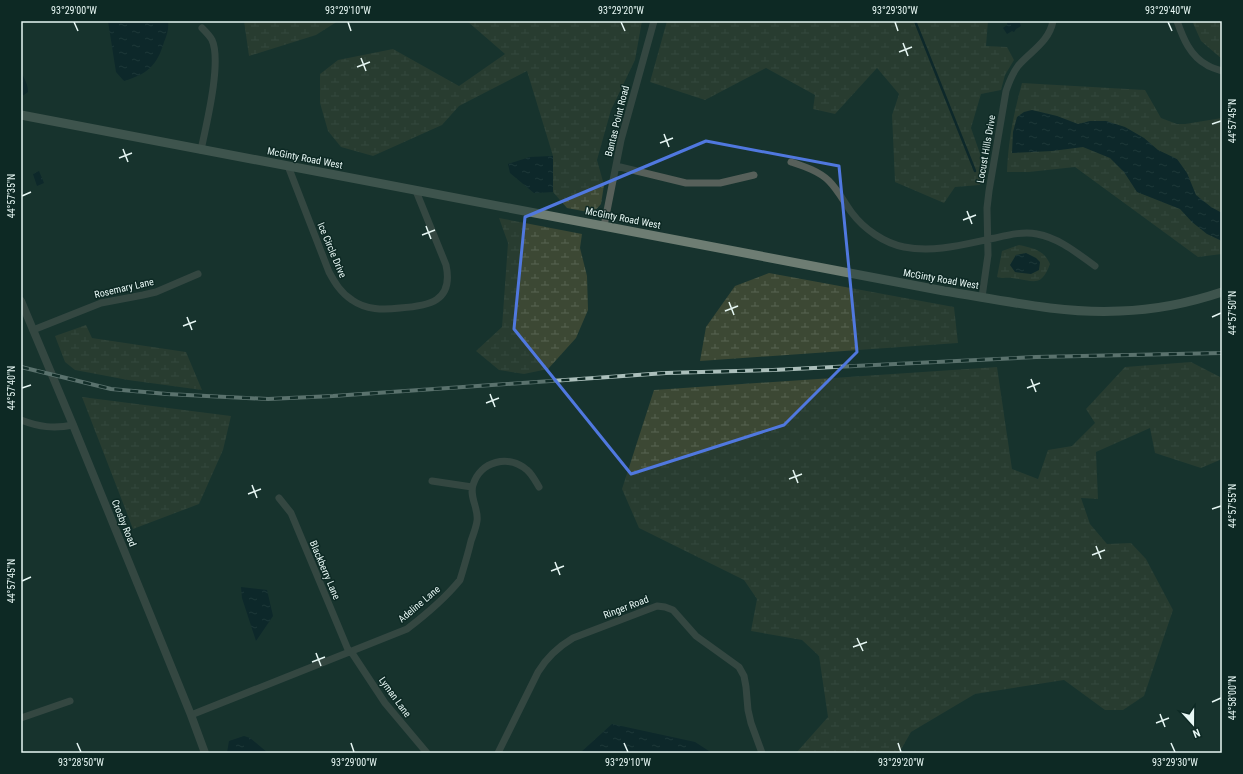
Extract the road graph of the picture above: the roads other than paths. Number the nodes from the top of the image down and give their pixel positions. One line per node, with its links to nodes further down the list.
1 (654, 21): 10 (street, Bantas Point Road)
2 (1053, 21): 14 (street, Locust Hills Drive)
3 (1177, 21): 5 (street)
4 (202, 28): 7 (street)
5 (1222, 71)
6 (21, 115): 7 (main road, McGinty Road West)
7 (201, 150): 9 (main road, McGinty Road West)
8 (791, 162): 14 (street)
9 (288, 166): 12 (main road, McGinty Road West); 12 (street, Ice Circle Drive)
10 (616, 166): 11 (street); 13 (street, Bantas Point Road)
11 (754, 175)
12 (416, 191): 13 (main road, McGinty Road West)
13 (604, 226): 18 (main road, McGinty Road West)
14 (987, 239): 15 (street); 18 (street, Locust Hills Drive)
15 (1095, 266)
16 (198, 274): 20 (street, Rosemary Lane)
17 (1222, 292): 18 (main road, McGinty Road West)
18 (982, 297)
19 (21, 301): 20 (street, Crosby Road)
20 (33, 330): 22 (street, Crosby Road)
21 (21, 420): 22 (street)
22 (73, 425): 29 (street, Crosby Road)
23 (432, 481): 24 (street)
24 (472, 487): 25 (street); 27 (street, Adeline Lane)
25 (539, 487)
26 (278, 498): 27 (street, Blackberry Lane)
27 (349, 652): 29 (street, Adeline Lane); 32 (street, Lyman Lane)
28 (70, 701): 30 (street)
29 (191, 715): 31 (street, Crosby Road)
30 (21, 718)
31 (205, 753)
32 (427, 753)
33 (498, 753): 34 (street, Ringer Road)
34 (762, 753)

